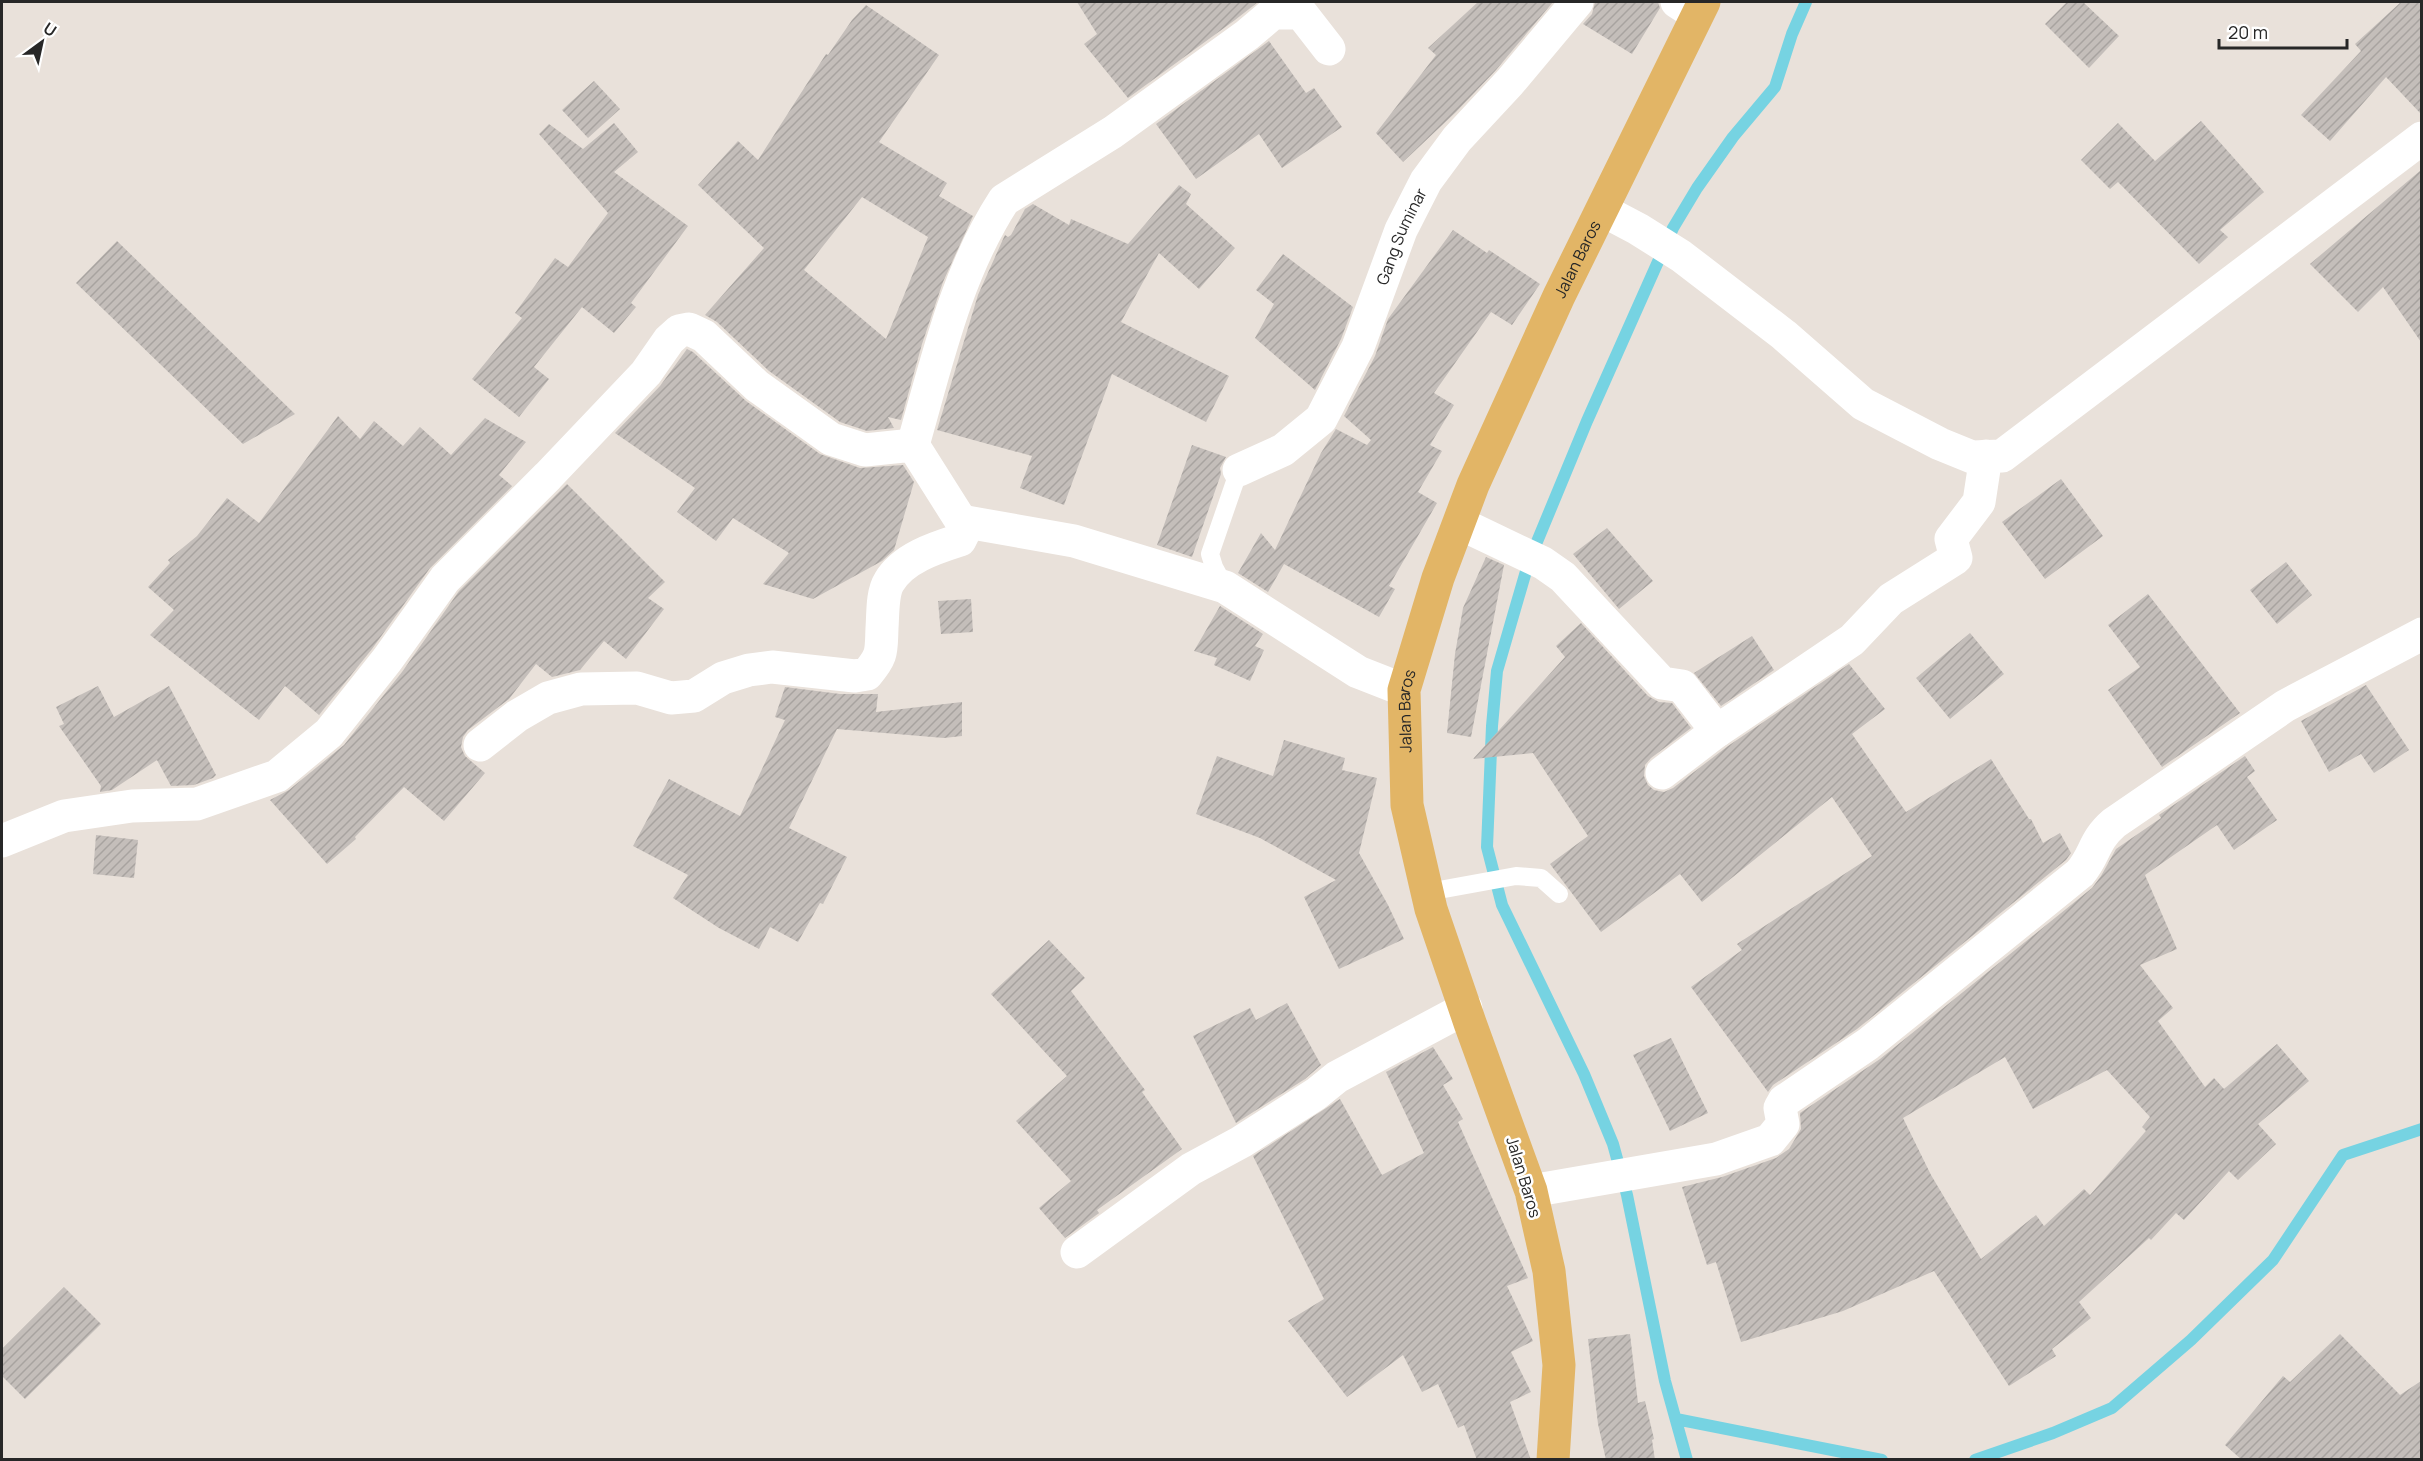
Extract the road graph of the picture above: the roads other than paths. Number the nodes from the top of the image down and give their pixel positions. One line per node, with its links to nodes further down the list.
1 (1577, 2): 8 (street, Gang Suminar)
2 (1693, 6): 5 (main road, Jalan Baros)
3 (1329, 49): 6 (street)
4 (2421, 138): 7 (street)
5 (1602, 210): 7 (street); 10 (main road, Jalan Baros)
6 (913, 445): 9 (street); 17 (street)
7 (1986, 456): 14 (street)
8 (1239, 470): 11 (lane)
9 (961, 521): 11 (street); 15 (street)
10 (1459, 523): 13 (main road, Jalan Baros); 14 (street)
11 (1225, 587): 13 (street)
12 (2421, 634): 21 (street)
13 (1404, 690): 18 (main road, Jalan Baros)
14 (1717, 731): 16 (street)
15 (480, 746)
16 (1662, 773)
17 (2, 841)
18 (1428, 892): 19 (lane); 20 (main road, Jalan Baros)
19 (1559, 894)
20 (1466, 1008): 21 (main road, Jalan Baros); 22 (street)
21 (1531, 1191): 23 (main road, Jalan Baros)
22 (1077, 1252)
23 (1553, 1460)

